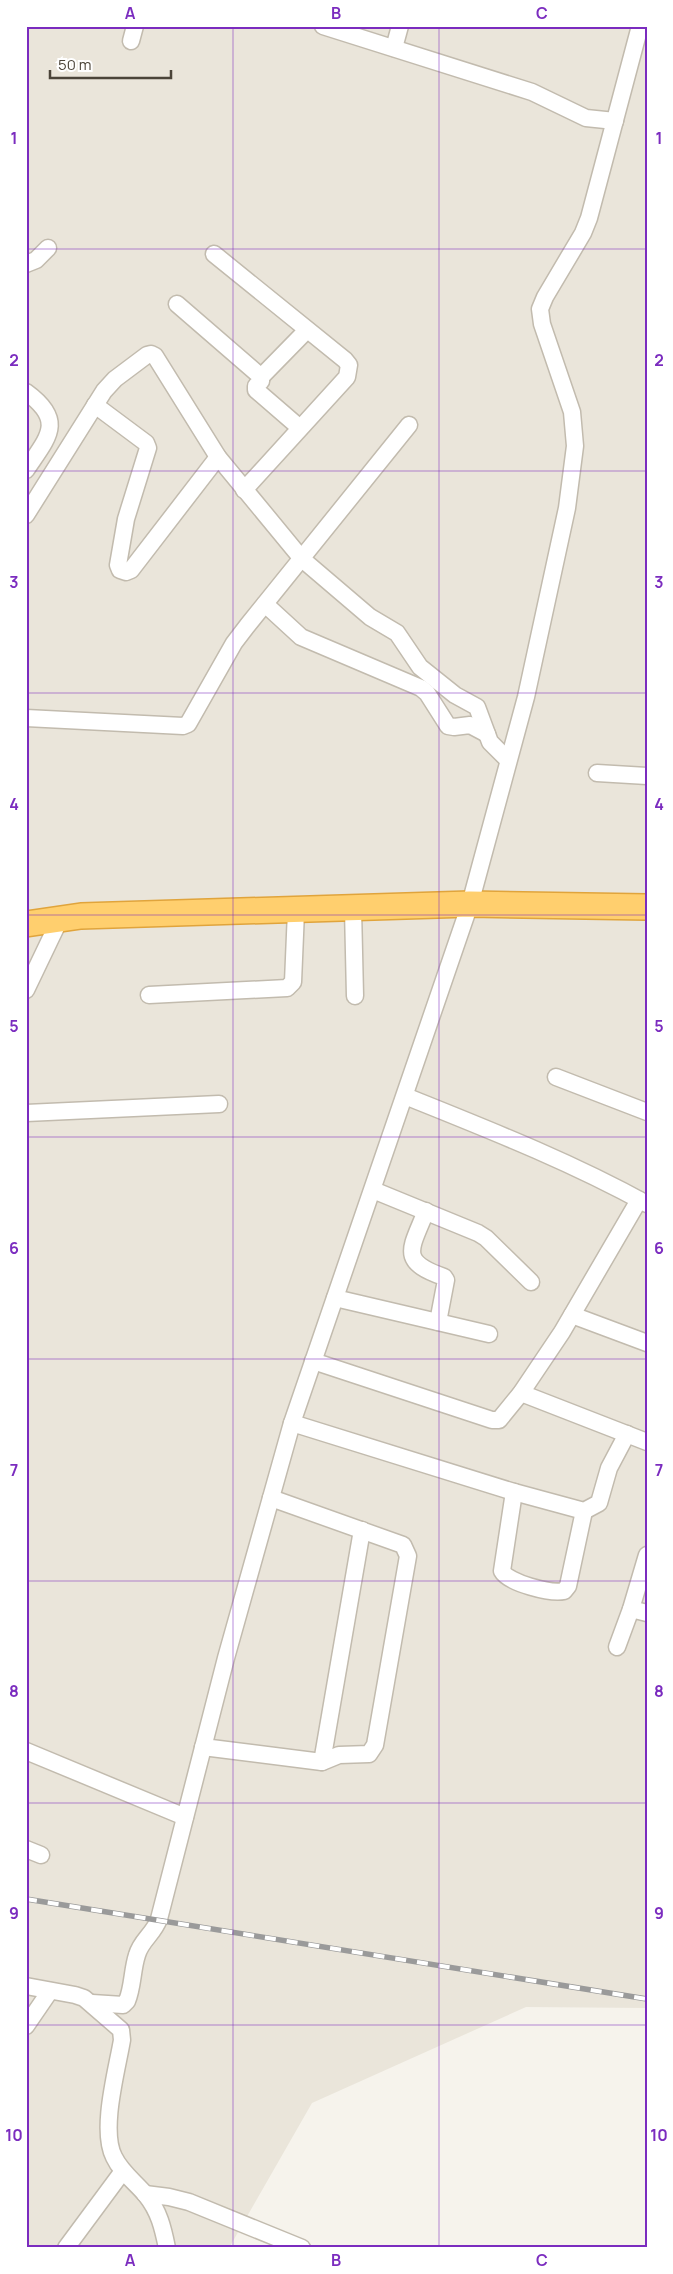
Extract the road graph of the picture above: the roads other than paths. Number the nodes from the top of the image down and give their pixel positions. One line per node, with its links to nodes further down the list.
1 (323, 26): 4 (street)
2 (400, 26): 4 (street)
3 (640, 26): 5 (street)
4 (394, 48): 5 (street)
5 (615, 121): 24 (street)
6 (48, 248): 8 (street)
7 (214, 254): 10 (street)
8 (26, 264)
9 (177, 304): 11 (street)
10 (307, 330): 11 (street); 15 (street)
11 (261, 377): 15 (street)
12 (26, 392): 17 (street)
13 (95, 405): 16 (street); 16 (street); 19 (street)
14 (409, 425): 20 (street)
15 (300, 428): 18 (street)
16 (218, 457): 18 (street)
17 (26, 470)
18 (244, 490): 20 (street)
19 (26, 514)
20 (302, 559): 21 (street); 23 (street)
21 (265, 604): 22 (street); 23 (street)
22 (26, 718)
23 (487, 734): 24 (street)
24 (508, 760): 27 (street)
25 (597, 773): 26 (street)
26 (647, 776)
27 (470, 904): 28 (highway); 29 (highway); 37 (street)
28 (647, 907)
29 (353, 909): 30 (highway); 35 (street)
30 (296, 911): 31 (highway); 34 (street)
31 (60, 919): 32 (highway); 33 (street)
32 (26, 924)
33 (26, 990)
34 (149, 995)
35 (355, 996)
36 (556, 1077): 39 (street)
37 (405, 1096): 41 (street); 42 (street)
38 (219, 1104): 40 (street)
39 (647, 1112)
40 (26, 1113)
41 (373, 1190): 43 (street); 45 (street)
42 (643, 1202): 46 (street)
43 (426, 1211): 44 (street); 47 (street)
44 (531, 1282)
45 (335, 1298): 47 (street); 50 (street)
46 (572, 1315): 49 (street); 51 (street)
47 (438, 1322): 48 (street)
48 (489, 1334)
49 (647, 1343)
50 (313, 1361): 51 (street); 52 (street)
51 (521, 1393): 53 (street)
52 (292, 1423): 55 (street); 56 (street)
53 (627, 1434): 54 (street); 57 (street)
54 (647, 1442)
55 (514, 1492): 57 (street); 57 (street)
56 (270, 1498): 58 (street); 62 (street)
57 (584, 1511)
58 (362, 1530): 64 (street); 64 (street)
59 (647, 1556): 60 (street)
60 (639, 1611): 61 (street)
61 (617, 1648)
62 (203, 1747): 64 (street); 65 (street)
63 (26, 1751): 65 (street)
64 (322, 1762)
65 (185, 1817): 68 (street)
66 (26, 1986): 67 (street)
67 (50, 1990): 68 (street); 69 (street)
68 (92, 2003): 70 (street)
69 (26, 2026)
70 (122, 2171): 71 (street); 72 (street)
71 (145, 2194): 73 (street); 74 (street)
72 (66, 2248)
73 (167, 2248)
74 (302, 2248)

